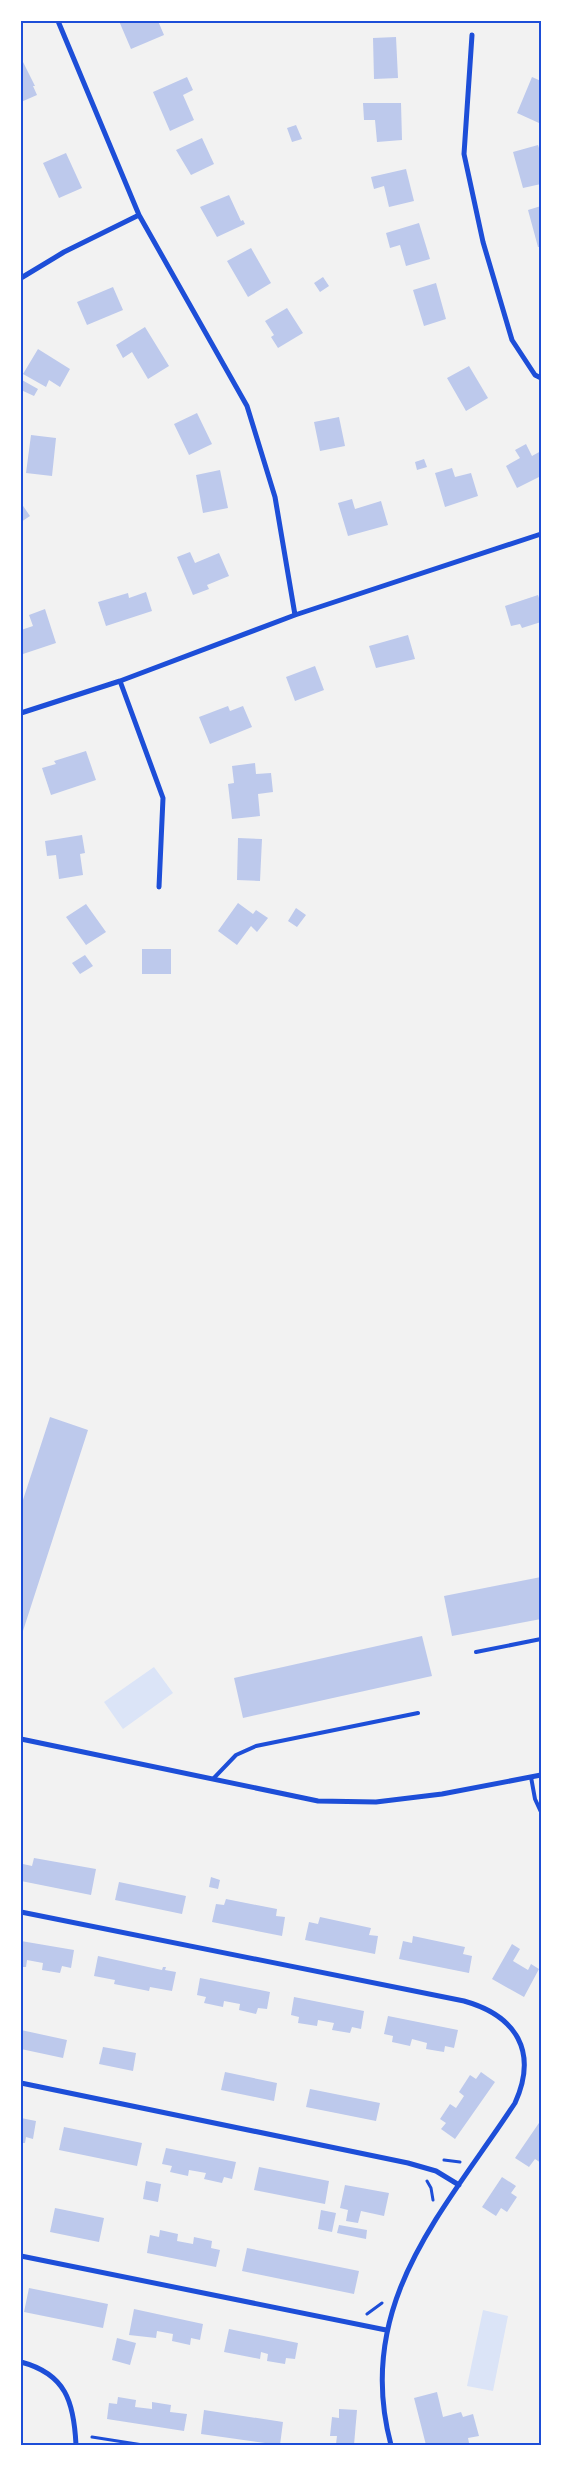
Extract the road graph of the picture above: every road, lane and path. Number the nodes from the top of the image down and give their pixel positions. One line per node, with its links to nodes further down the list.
1 (58, 21): 3 (street)
2 (472, 35): 5 (street)
3 (139, 215): 4 (street); 7 (street)
4 (21, 278)
5 (541, 378)
6 (541, 534): 7 (street)
7 (295, 614): 8 (street)
8 (120, 681): 9 (street); 10 (street)
9 (21, 713)
10 (159, 887)
11 (541, 1639): 12 (lane)
12 (476, 1652)
13 (418, 1713): 17 (lane)
14 (21, 1740): 17 (street)
15 (541, 1775): 16 (street)
16 (531, 1777): 17 (street); 18 (lane)
17 (213, 1780)
18 (541, 1812)
19 (21, 1912): 22 (street)
20 (21, 2084): 22 (street)
21 (424, 2179): 23 (path)
22 (459, 2185): 27 (street)
23 (434, 2205)
24 (21, 2256): 27 (street)
25 (386, 2297): 26 (path)
26 (360, 2316)
27 (386, 2330): 32 (street)
28 (21, 2362): 30 (street)
29 (92, 2437): 31 (path)
30 (76, 2445)
31 (143, 2445)
32 (391, 2445)

